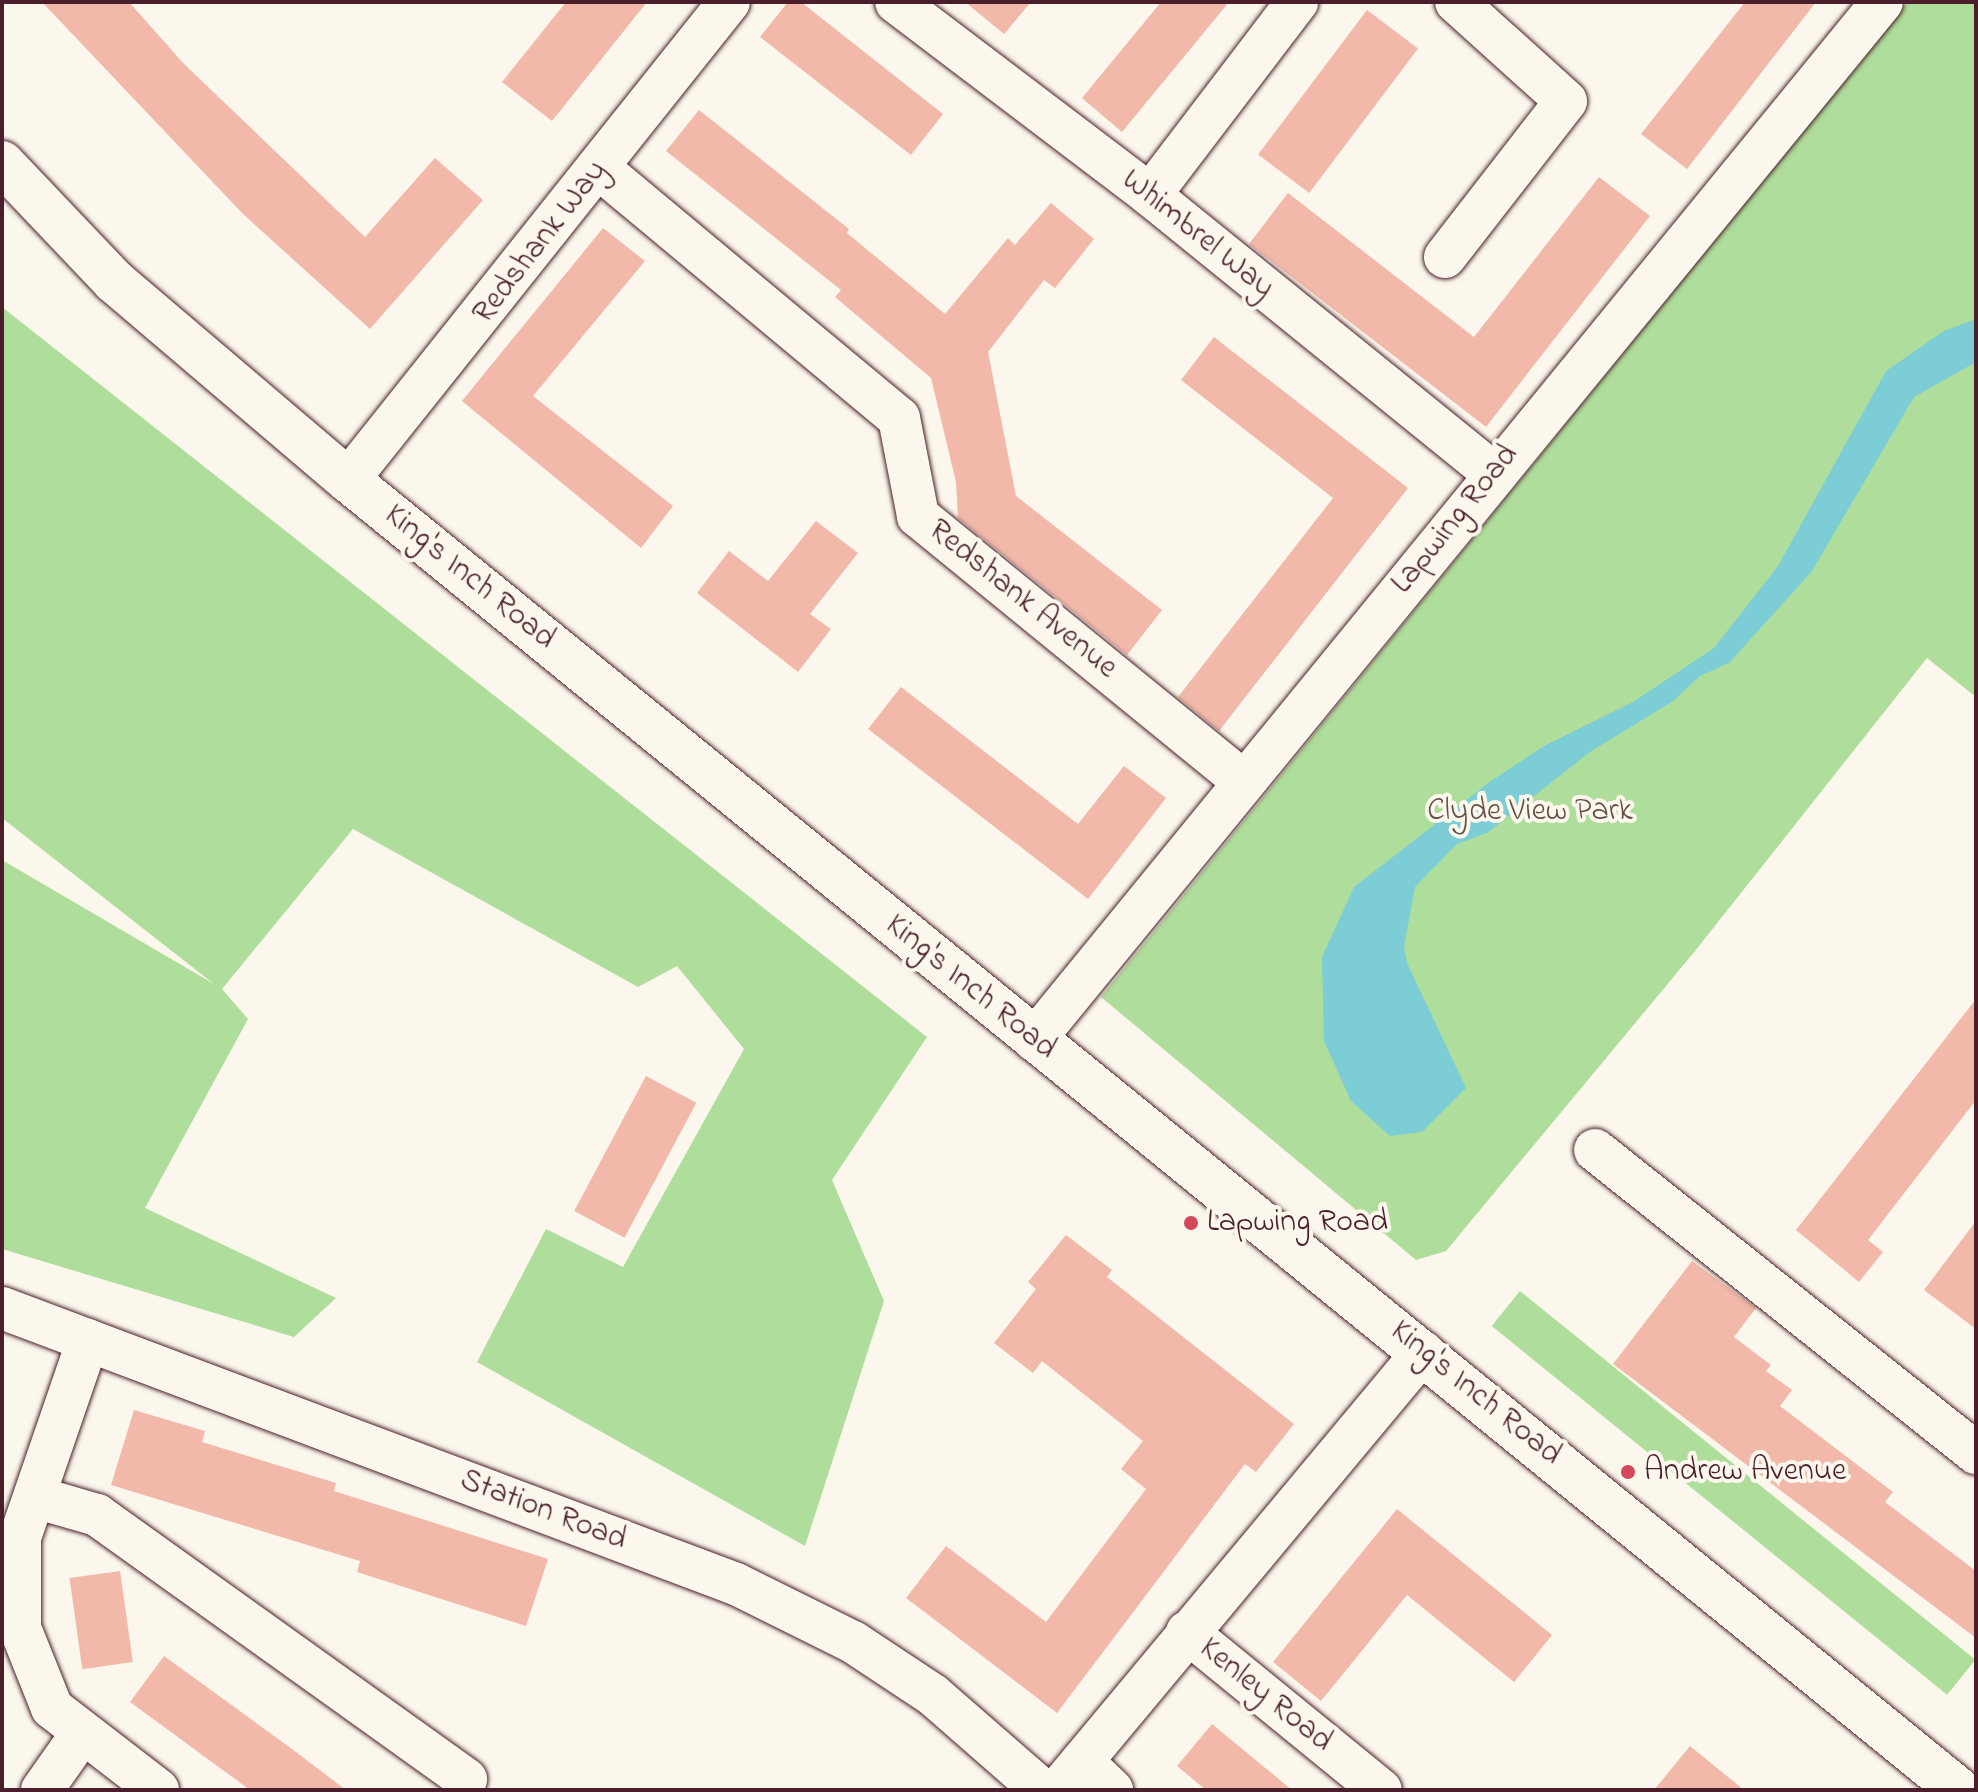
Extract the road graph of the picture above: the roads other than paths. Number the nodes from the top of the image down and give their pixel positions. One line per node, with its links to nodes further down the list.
1 (729, 2): 7 (street, Redshank Way)
2 (896, 2): 8 (street, Whimbrel Way)
3 (1297, 2): 8 (street)
4 (1456, 2): 9 (street)
5 (1882, 2): 10 (street, Lapwing Road)
6 (2, 163): 11 (street, King's Inch Road)
7 (600, 169): 11 (street, Redshank Way); 12 (street, Redshank Avenue)
8 (1150, 195): 10 (street, Whimbrel Way)
9 (1445, 257)
10 (1494, 474): 12 (street, Lapwing Road)
11 (348, 480): 13 (street, King's Inch Road)
12 (1243, 781): 13 (street, Lapwing Road)
13 (1034, 1040): 17 (street, King's Inch Road)
14 (1595, 1150): 18 (street)
15 (2, 1308): 16 (street, Station Road)
16 (88, 1340): 19 (street); 26 (street, Station Road)
17 (1423, 1352): 20 (street); 29 (street, King's Inch Road)
18 (1976, 1453)
19 (35, 1497): 21 (street); 23 (street)
20 (1187, 1632): 22 (street); 28 (street, Kenley Road)
21 (82, 1733): 24 (street); 25 (street)
22 (1070, 1776): 27 (street)
23 (466, 1779)
24 (42, 1790)
25 (158, 1790)
26 (1042, 1790)
27 (1112, 1790)
28 (1381, 1790)
29 (1959, 1790)

